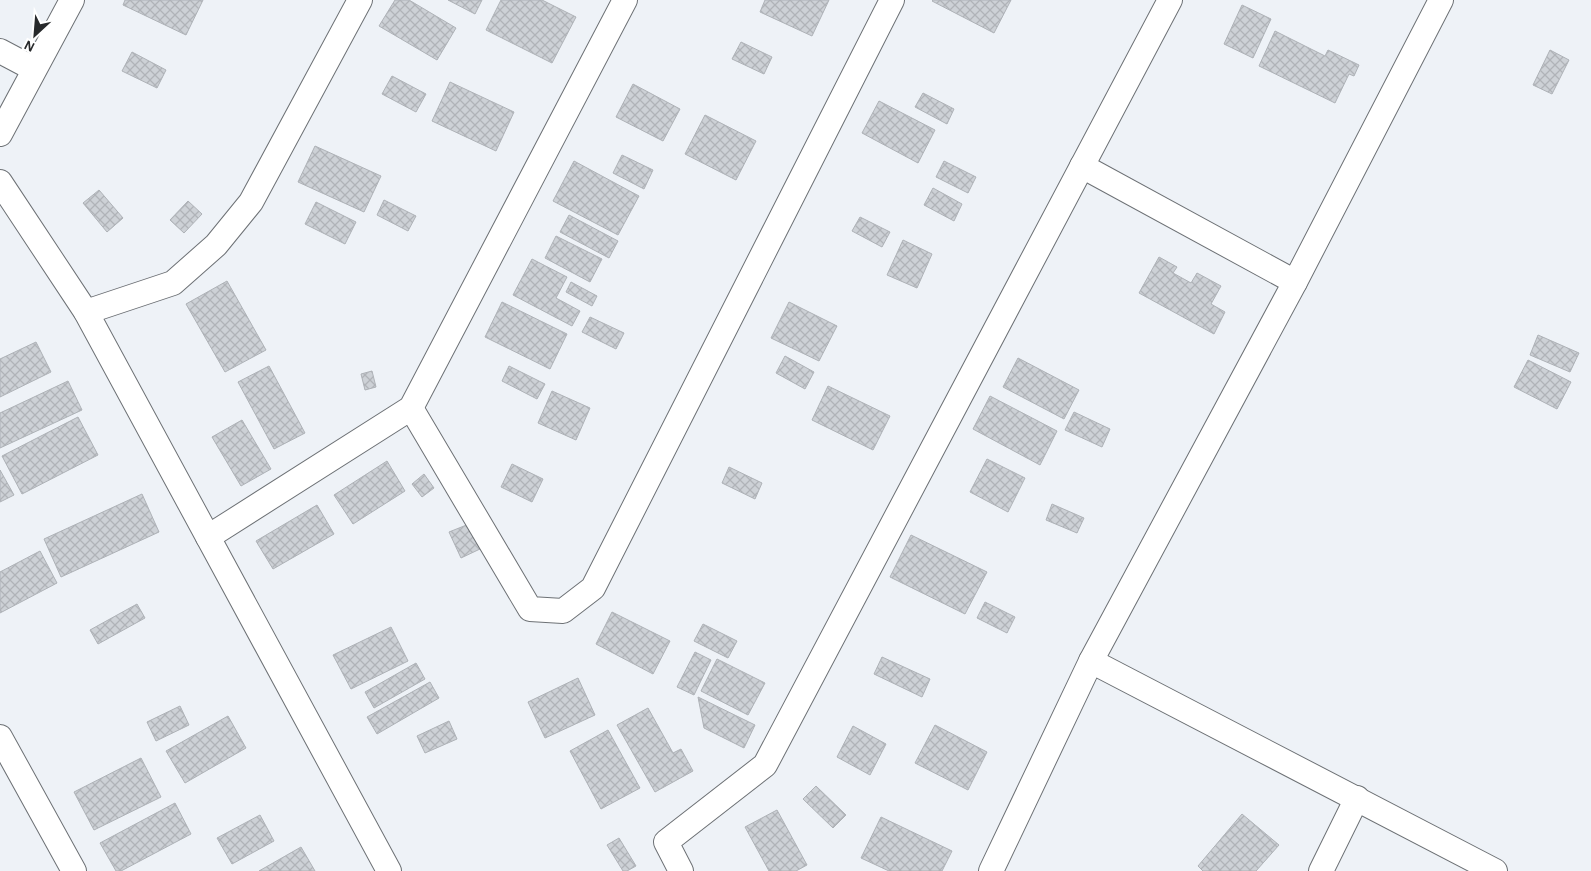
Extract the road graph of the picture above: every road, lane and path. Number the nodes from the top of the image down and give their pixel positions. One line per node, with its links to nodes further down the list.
1 (72, 0): 8 (street)
2 (360, 0): 13 (street)
3 (625, 0): 14 (street)
4 (892, 0): 14 (street)
5 (1170, 0): 10 (street)
6 (1441, 0): 12 (street)
7 (0, 51): 8 (street)
8 (34, 69): 9 (street)
9 (0, 134)
10 (1082, 166): 12 (street); 21 (street)
11 (0, 182): 13 (street)
12 (1295, 282): 16 (street)
13 (86, 312): 15 (street)
14 (411, 408): 15 (street)
15 (208, 537): 20 (street)
16 (1091, 661): 18 (street); 22 (street)
17 (0, 738): 19 (street)
18 (1357, 798): 23 (street); 24 (street)
19 (74, 871)
20 (388, 871)
21 (680, 871)
22 (990, 871)
23 (1321, 871)
24 (1495, 871)

